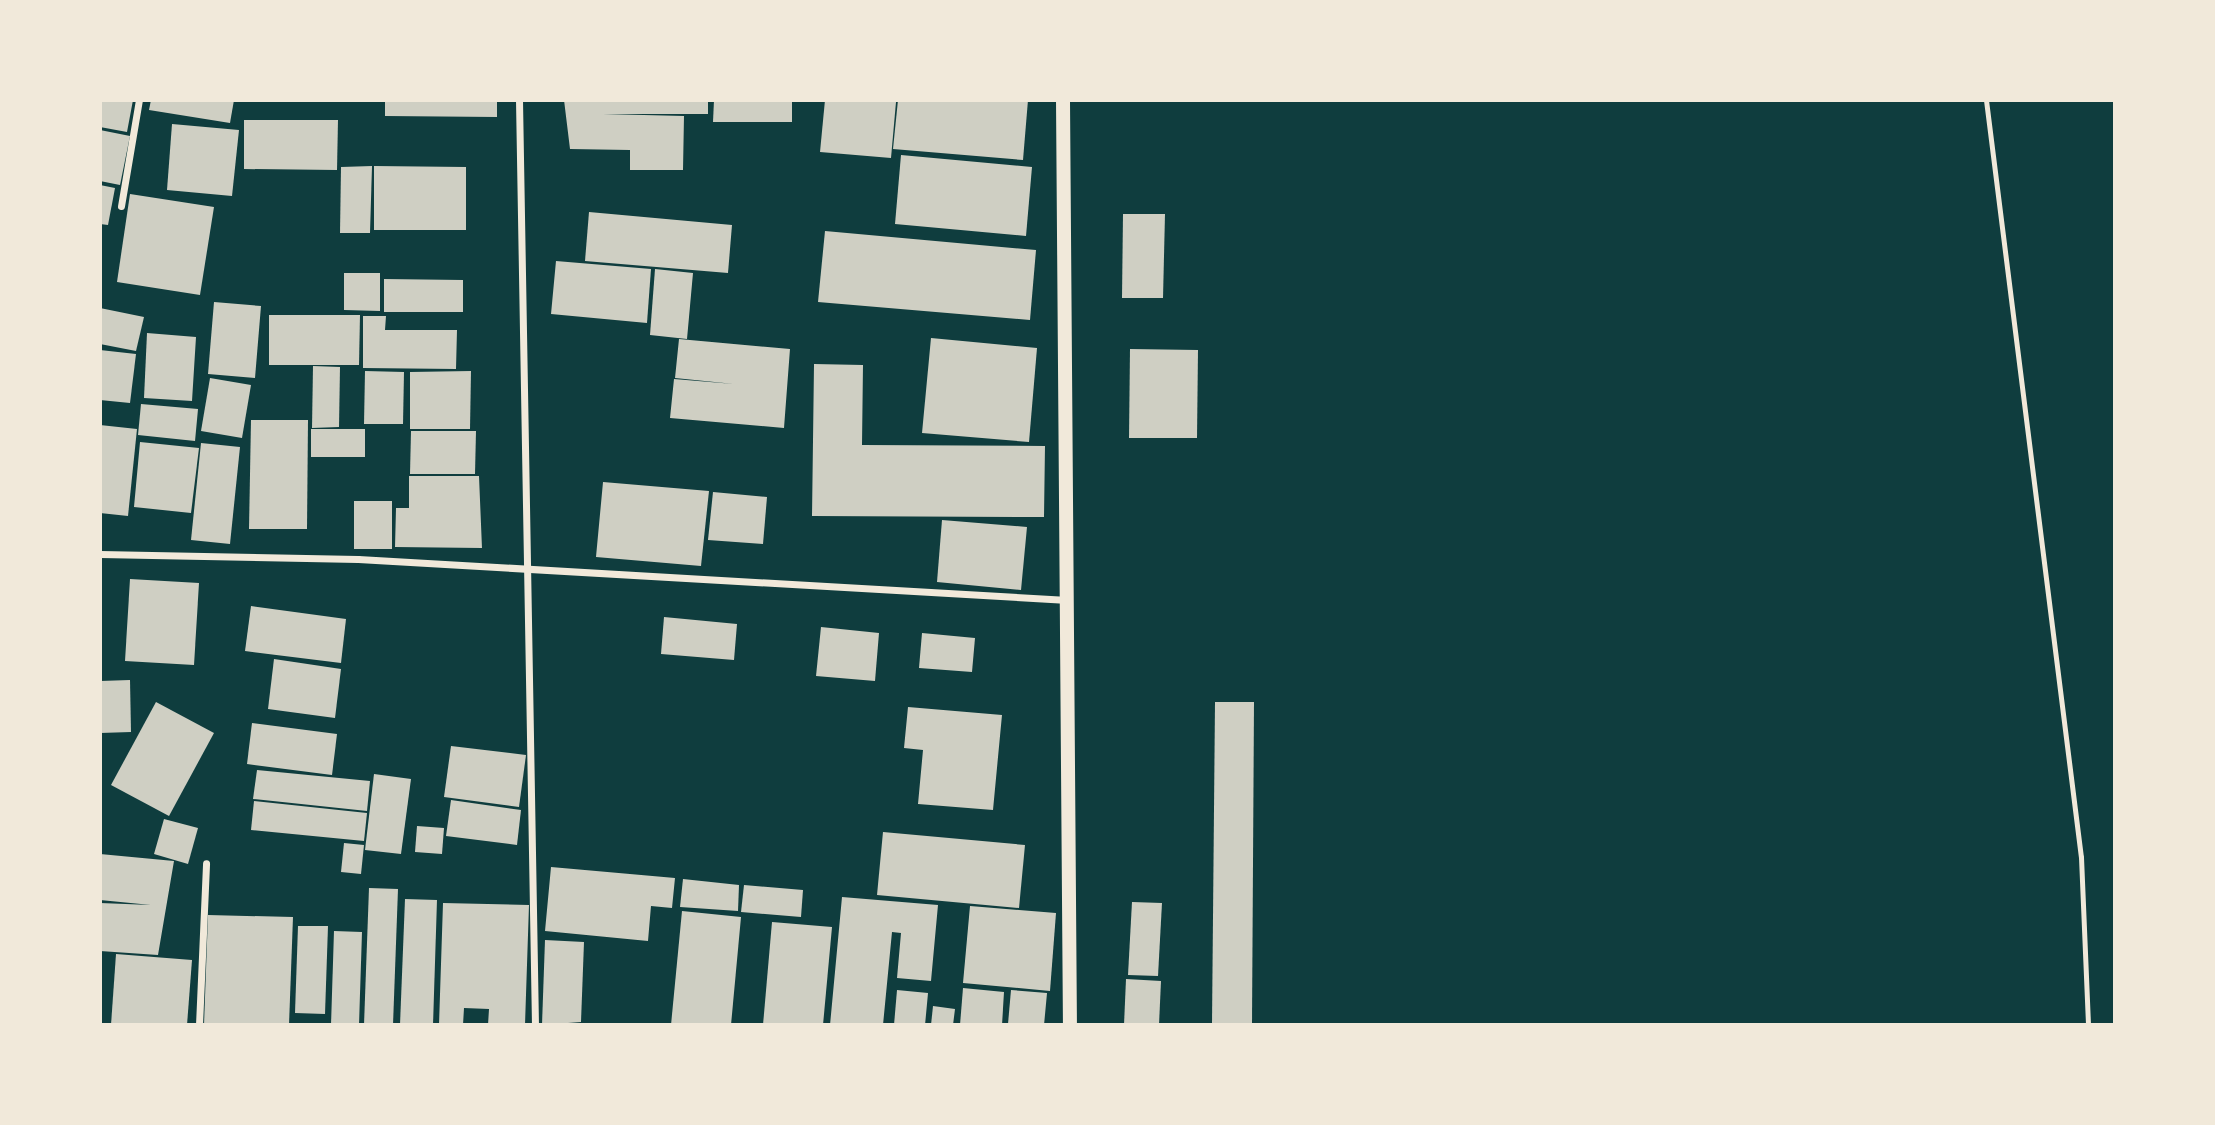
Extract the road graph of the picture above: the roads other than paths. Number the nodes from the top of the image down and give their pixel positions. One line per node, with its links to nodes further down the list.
1 (139, 100): 5 (street)
2 (519, 100): 7 (street)
3 (1063, 100): 8 (main road)
4 (1986, 100): 13 (lane)
5 (121, 206)
6 (100, 554): 7 (street)
7 (529, 568): 8 (street); 11 (street)
8 (1068, 600): 12 (main road)
9 (206, 863): 10 (street)
10 (199, 1025)
11 (535, 1025)
12 (1070, 1025)
13 (2088, 1025)

